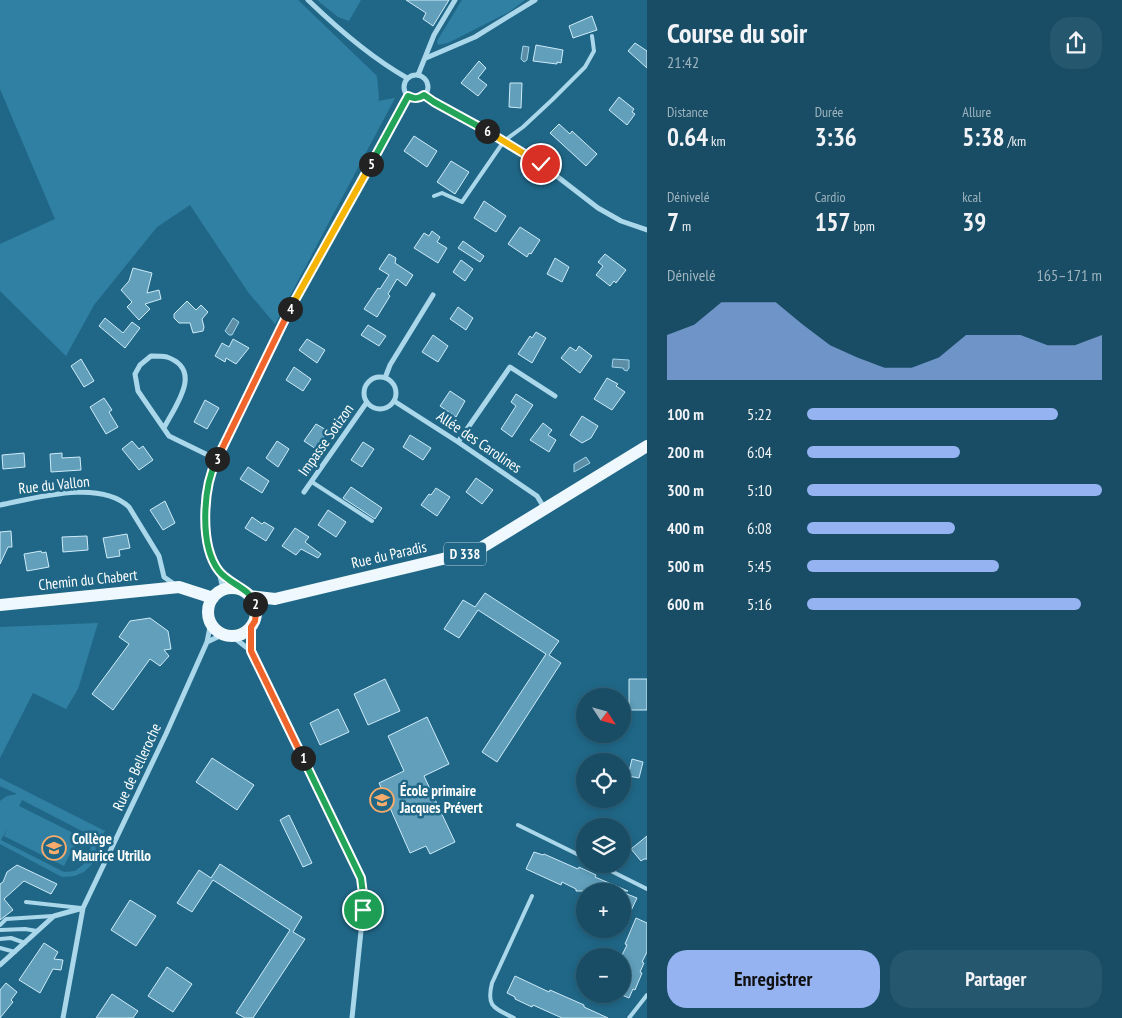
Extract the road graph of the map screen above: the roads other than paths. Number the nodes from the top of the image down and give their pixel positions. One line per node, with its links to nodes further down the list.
1 (308, 0): 7 (street)
2 (456, 0): 5 (street)
3 (536, 0): 5 (street)
4 (592, 36): 10 (lane)
5 (426, 58): 6 (street)
6 (418, 75): 7 (street); 8 (street)
7 (407, 78): 9 (street)
8 (424, 95): 9 (street); 10 (street)
9 (408, 96): 23 (street)
10 (504, 141): 11 (lane); 12 (street)
11 (434, 196)
12 (647, 230)
13 (433, 295): 14 (street)
14 (385, 378): 16 (street); 17 (street)
15 (555, 396): 19 (street)
16 (367, 402): 17 (street); 24 (street, Impasse Sotizon)
17 (394, 402): 19 (street, Allée des Carolines)
18 (164, 428): 18 (street); 23 (street)
19 (458, 442): 27 (street, Allée des Carolines)
20 (647, 446): 22 (main road, Rue du Paradis / D 338)
21 (647, 454): 22 (main road, Rue du Paradis / D 338)
22 (633, 456): 27 (main road, Rue du Paradis / D 338)
23 (216, 459): 29 (street)
24 (312, 482): 25 (street, Impasse Sotizon); 28 (lane)
25 (304, 492)
26 (0, 505): 30 (street, Rue du Vallon)
27 (545, 510): 34 (main road, Rue du Paradis / D 338)
28 (372, 521)
29 (219, 572): 31 (street); 32 (street)
30 (179, 587): 33 (main road, Chemin du Chabert); 35 (main road, Chemin du Chabert); 37 (main road)
31 (223, 589): 32 (main road); 33 (main road)
32 (246, 592): 34 (main road, Rue du Paradis / D 338); 36 (main road)
33 (213, 598): 37 (main road)
34 (275, 599): 36 (main road, Rue du Paradis / D 338)
35 (0, 605)
36 (256, 613): 38 (main road)
37 (210, 616): 39 (main road); 40 (street, Rue de Belleroche)
38 (251, 627): 39 (main road); 41 (street)
39 (228, 635): 40 (street); 41 (street)
40 (207, 642): 48 (street, Rue de Belleroche)
41 (251, 651): 60 (street)
42 (518, 825): 43 (lane)
43 (576, 854)
44 (616, 873): 45 (lane)
45 (647, 889)
46 (532, 896): 61 (lane)
47 (26, 902): 48 (lane)
48 (83, 908): 49 (street); 59 (street, Rue de Belleroche)
49 (54, 916): 50 (lane); 52 (street)
50 (0, 925)
51 (0, 930): 52 (lane)
52 (37, 931): 54 (street)
53 (0, 939): 54 (lane)
54 (25, 943): 56 (street)
55 (0, 948): 56 (lane)
56 (14, 952): 57 (street)
57 (0, 965)
58 (647, 995): 62 (lane)
59 (63, 1018)
60 (352, 1018)
61 (514, 1018)
62 (629, 1018)

